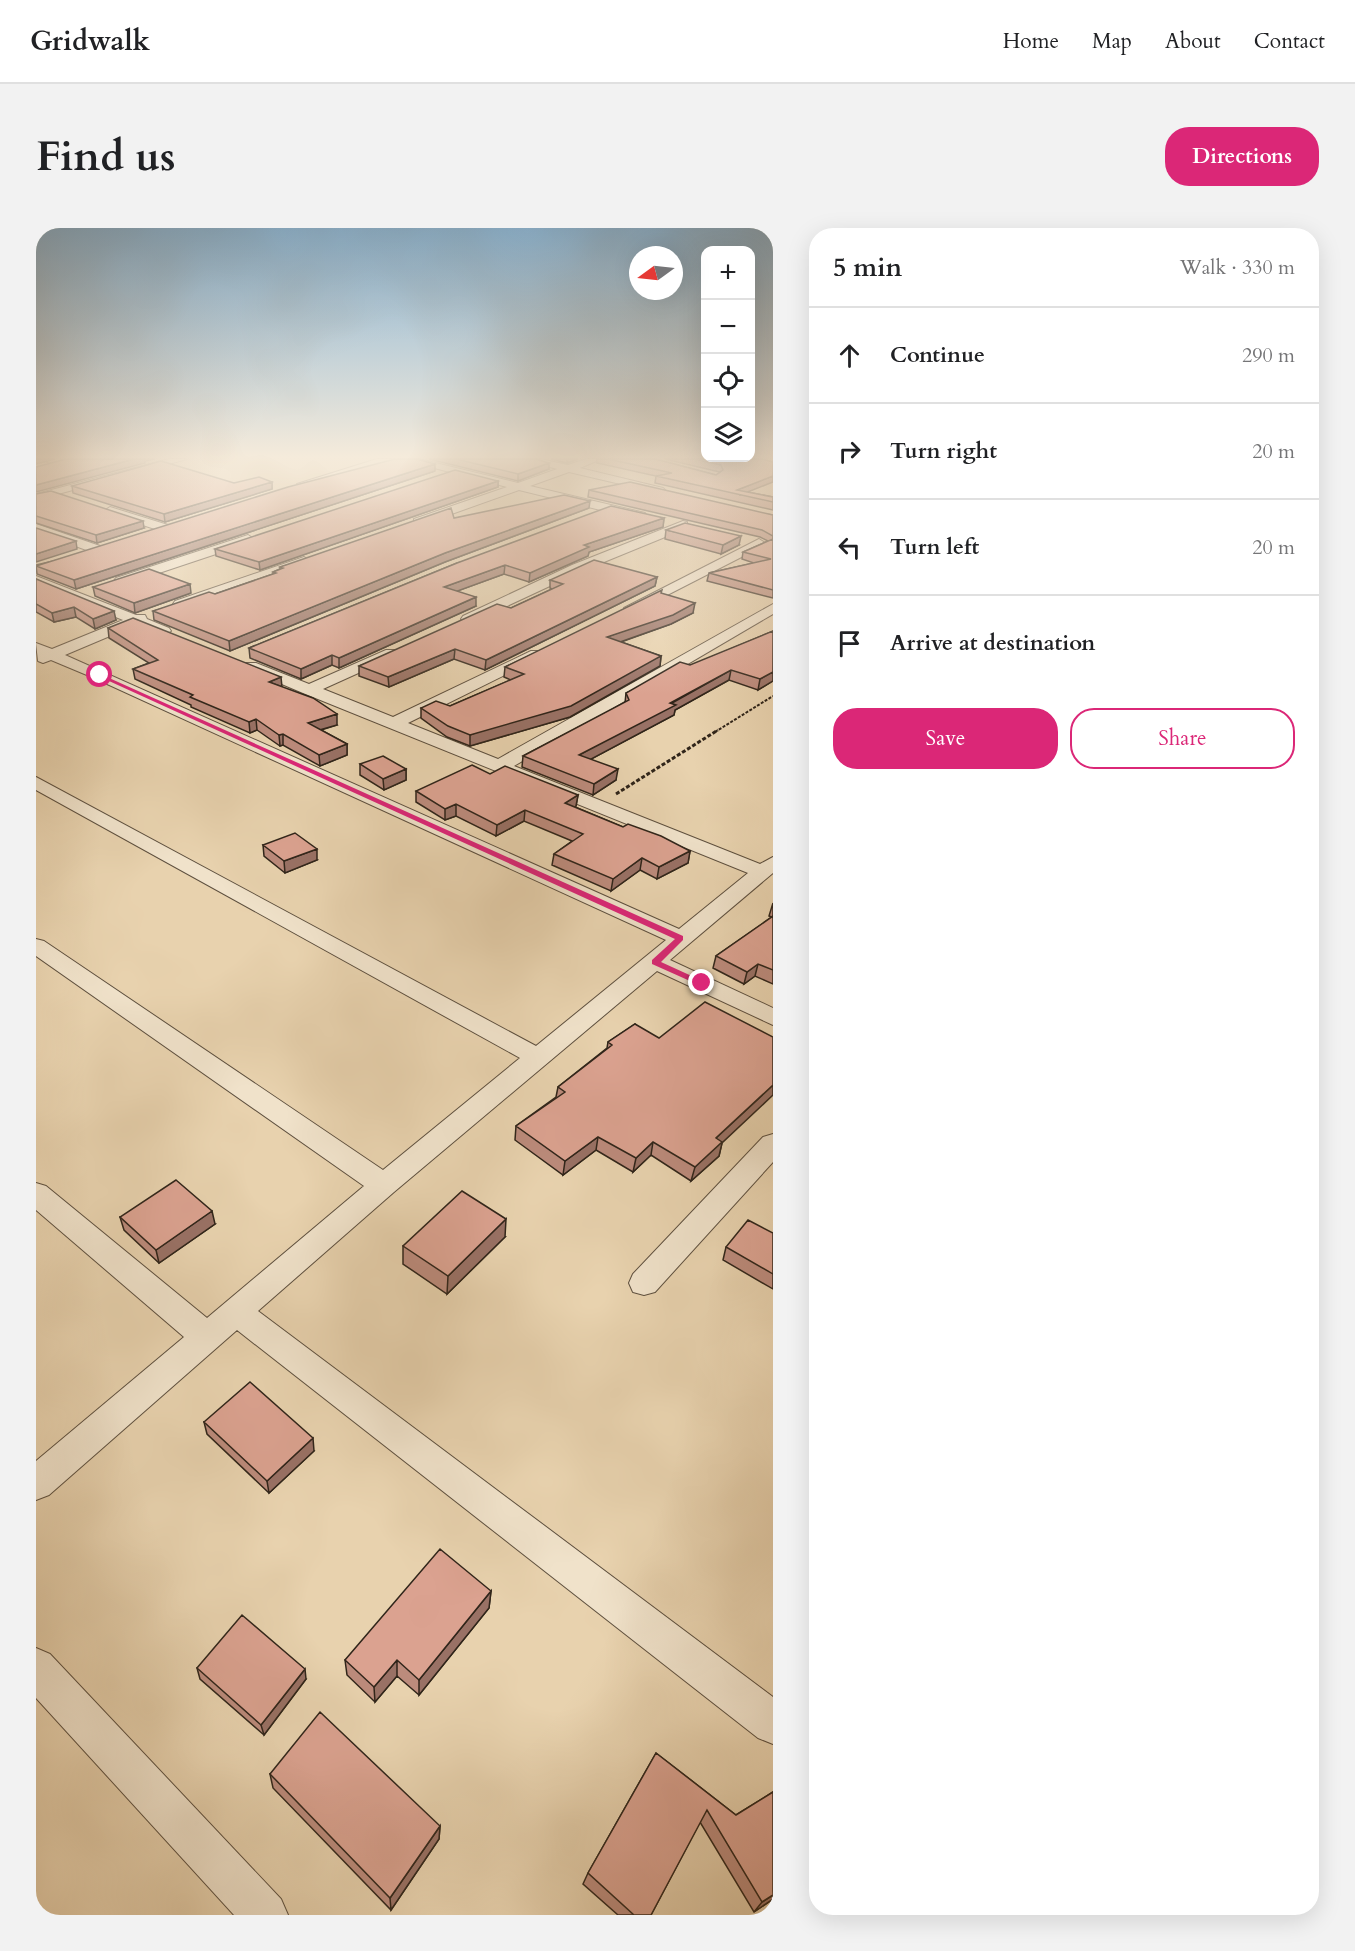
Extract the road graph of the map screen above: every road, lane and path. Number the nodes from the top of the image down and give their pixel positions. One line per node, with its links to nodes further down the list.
1 (70, 538): 6 (street)
2 (252, 538): 9 (street)
3 (659, 538): 13 (street)
4 (737, 538): 5 (street)
5 (766, 545): 11 (street)
6 (75, 556)
7 (319, 556): 12 (street)
8 (36, 580): 9 (street)
9 (75, 596): 12 (street)
10 (773, 608): 22 (street)
11 (616, 616)
12 (134, 620): 14 (street); 17 (street)
13 (459, 623)
14 (177, 637)
15 (405, 647): 19 (street)
16 (552, 647): 21 (street)
17 (41, 655): 26 (street)
18 (231, 658): 19 (street)
19 (309, 690): 21 (street)
20 (773, 696): 24 (path)
21 (393, 724): 22 (street)
22 (500, 766): 24 (street)
23 (36, 783): 30 (street)
24 (597, 806): 25 (street)
25 (767, 867): 26 (street)
26 (680, 938): 28 (street)
27 (36, 946): 32 (street)
28 (655, 962): 29 (street); 30 (street)
29 (773, 1017)
30 (538, 1058): 32 (street)
31 (773, 1144): 34 (street)
32 (384, 1185): 35 (street)
33 (36, 1194): 36 (street)
34 (644, 1283)
35 (235, 1311): 36 (street); 39 (street)
36 (206, 1336): 37 (street)
37 (36, 1483)
38 (36, 1668): 40 (street)
39 (773, 1723)
40 (265, 1915)

